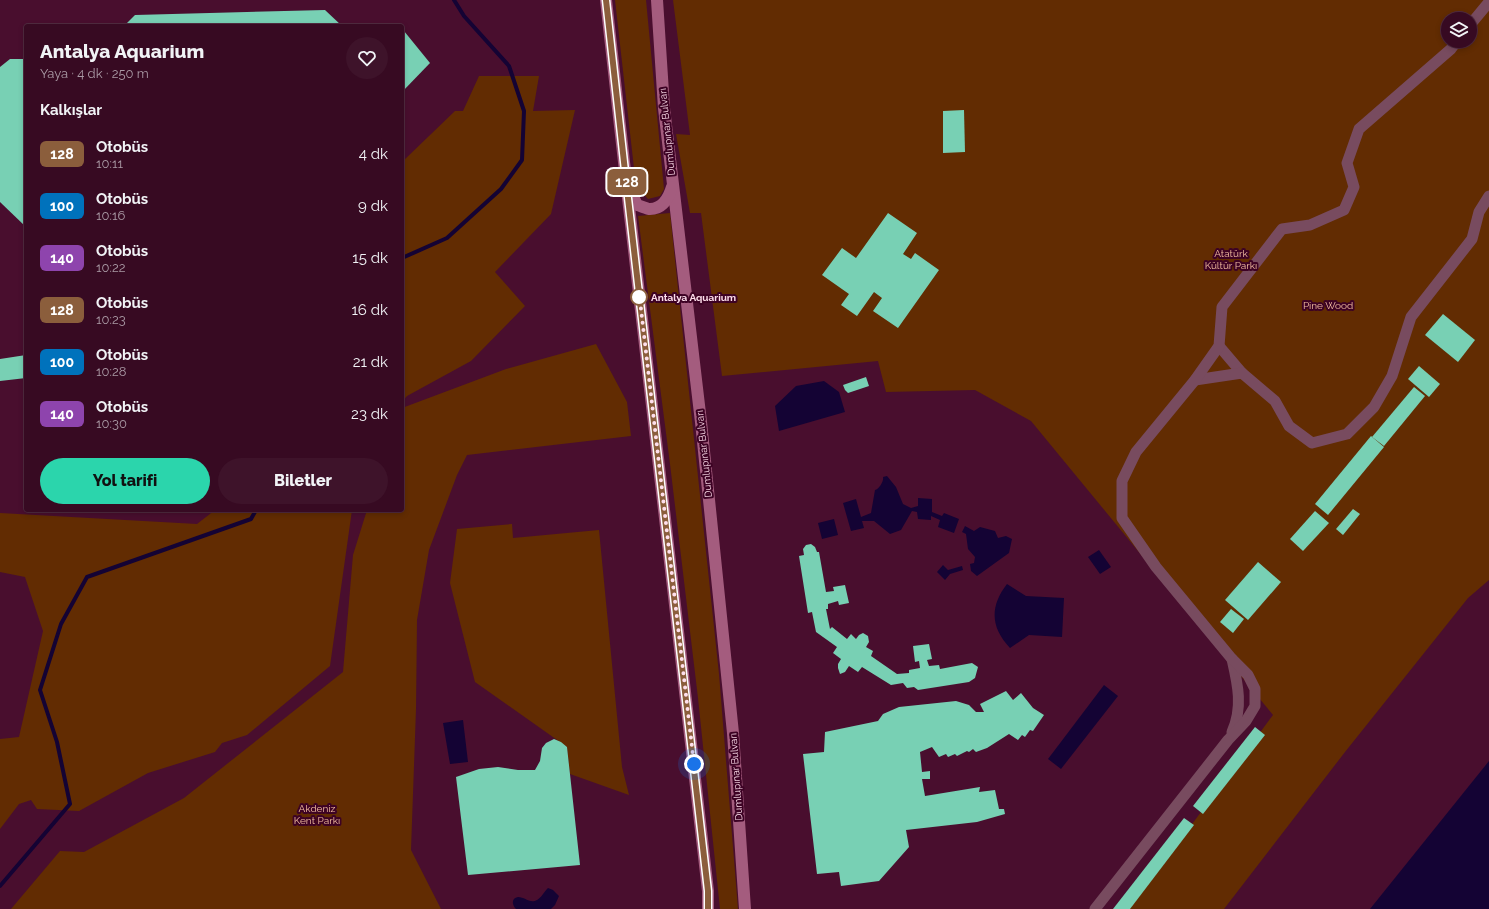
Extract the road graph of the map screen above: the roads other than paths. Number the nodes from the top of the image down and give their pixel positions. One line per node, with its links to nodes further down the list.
1 (606, 0): 6 (main road)
2 (657, 0): 7 (main road, Dumlupınar Bulvarı)
3 (1489, 2): 4 (street)
4 (1477, 17)
5 (1452, 48): 9 (street)
6 (627, 185): 7 (main road); 14 (main road)
7 (673, 186): 15 (main road, Dumlupınar Bulvarı)
8 (1489, 196): 10 (street)
9 (1219, 346): 10 (street); 11 (street)
10 (1242, 373): 11 (street)
11 (1195, 380): 12 (street)
12 (1232, 659): 13 (street); 13 (street)
13 (1228, 740): 16 (street)
14 (708, 909)
15 (745, 909)
16 (1094, 909)

